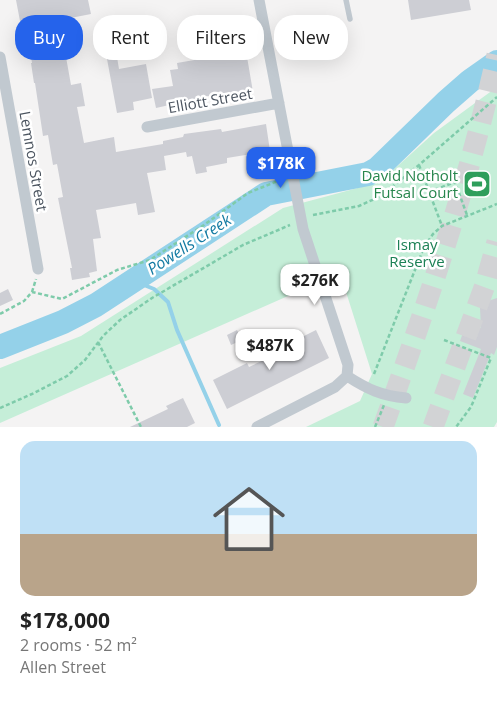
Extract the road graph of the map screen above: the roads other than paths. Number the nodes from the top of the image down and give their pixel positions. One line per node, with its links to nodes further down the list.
1 (259, 0): 5 (street)
2 (346, 0): 3 (lane)
3 (350, 19)
4 (0, 57): 7 (street, Lemnos Street)
5 (279, 103): 6 (street, Elliott Street); 8 (street)
6 (147, 127)
7 (38, 269)
8 (347, 376): 9 (street); 10 (street)
9 (406, 398)
10 (257, 427)

